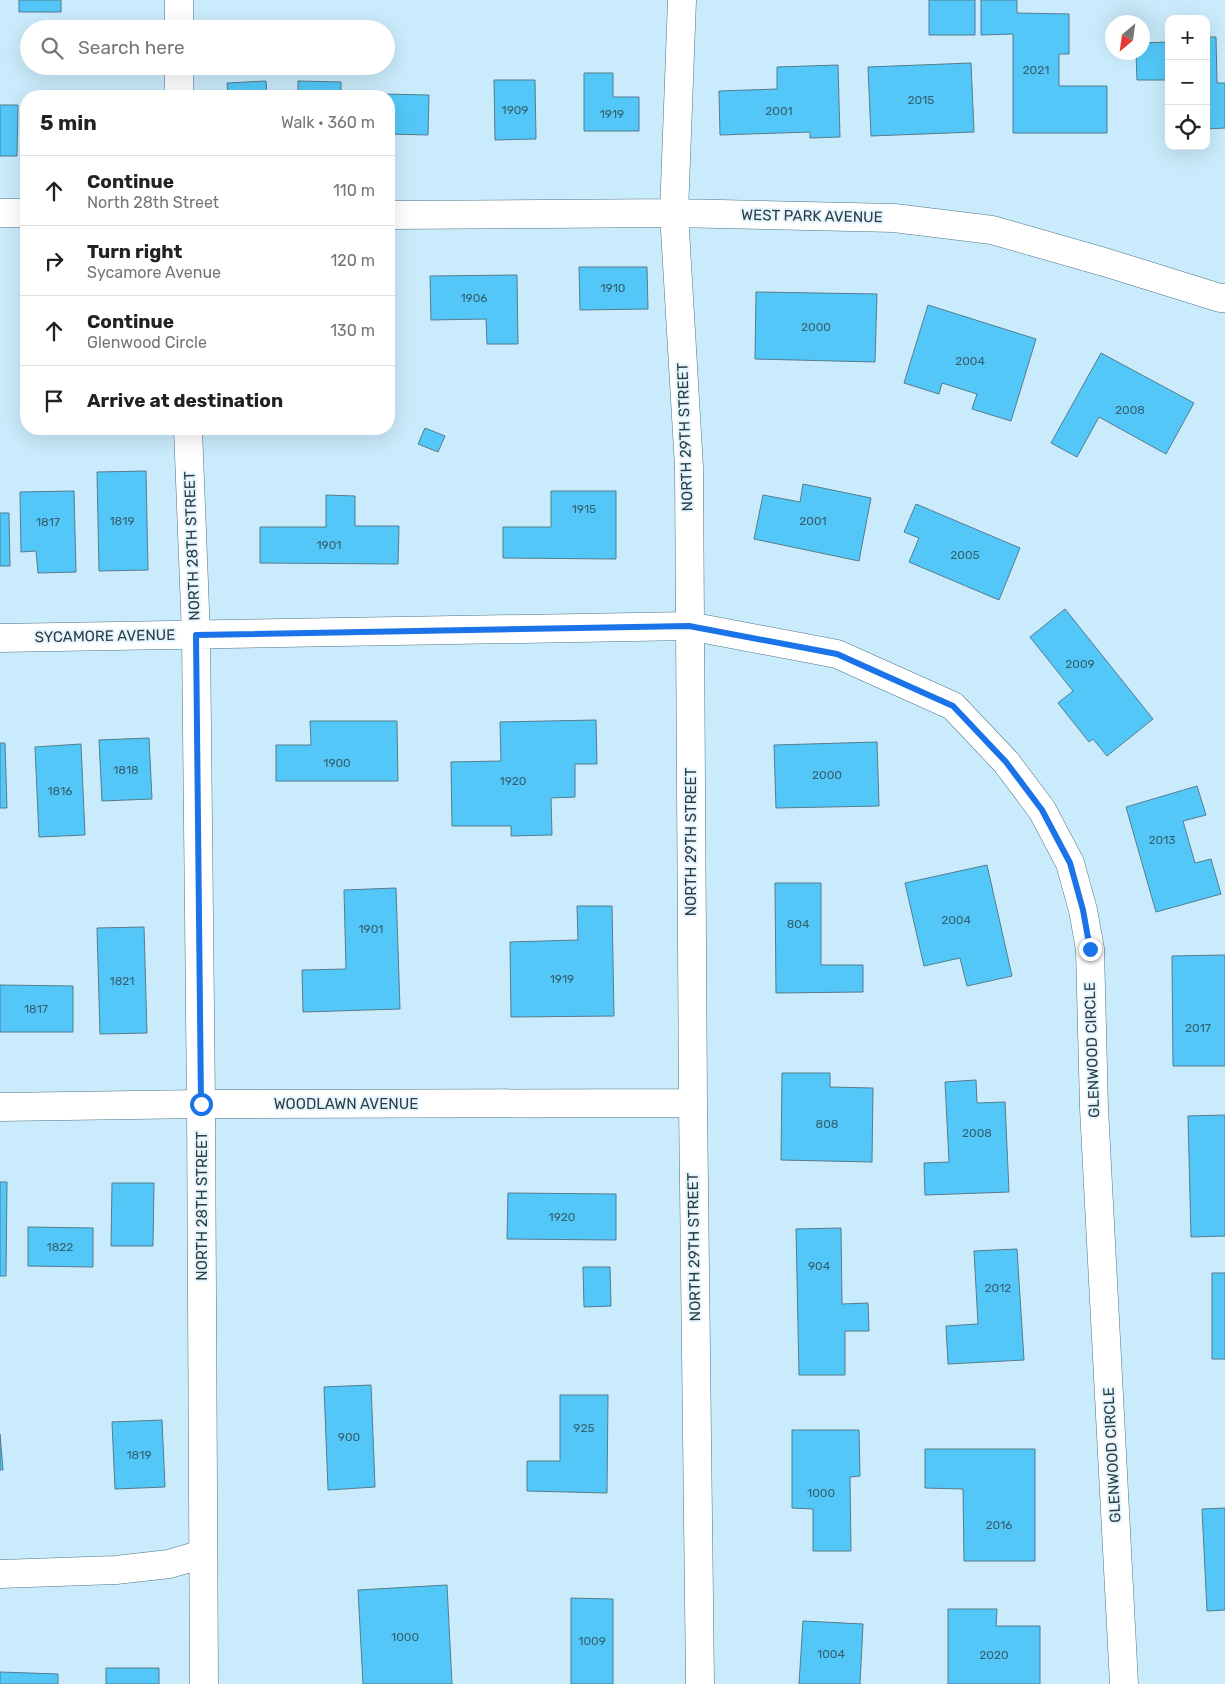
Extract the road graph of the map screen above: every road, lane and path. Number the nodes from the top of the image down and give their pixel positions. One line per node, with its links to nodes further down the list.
1 (179, 0): 3 (street)
2 (682, 0): 8 (street, NORTH 29TH STREET)
3 (179, 20)
4 (179, 75): 5 (street)
5 (179, 90)
6 (0, 213): 7 (street)
7 (20, 213)
8 (674, 213): 9 (street, WEST PARK AVENUE); 10 (street, WEST PARK AVENUE); 12 (street, NORTH 29TH STREET)
9 (395, 215)
10 (1223, 300)
11 (188, 435): 13 (street, NORTH 28TH STREET)
12 (689, 626): 13 (street, SYCAMORE AVENUE); 15 (street, NORTH 29TH STREET); 22 (street, GLENWOOD CIRCLE)
13 (196, 635): 14 (street, SYCAMORE AVENUE); 16 (street, NORTH 28TH STREET)
14 (0, 638)
15 (693, 1103): 16 (street, WOODLAWN AVENUE); 21 (street, NORTH 29TH STREET)
16 (201, 1104): 17 (street, WOODLAWN AVENUE); 18 (street, NORTH 28TH STREET)
17 (0, 1107)
18 (203, 1554): 19 (street); 20 (street, NORTH 28TH STREET)
19 (0, 1574)
20 (204, 1684)
21 (700, 1684)
22 (1124, 1684)

